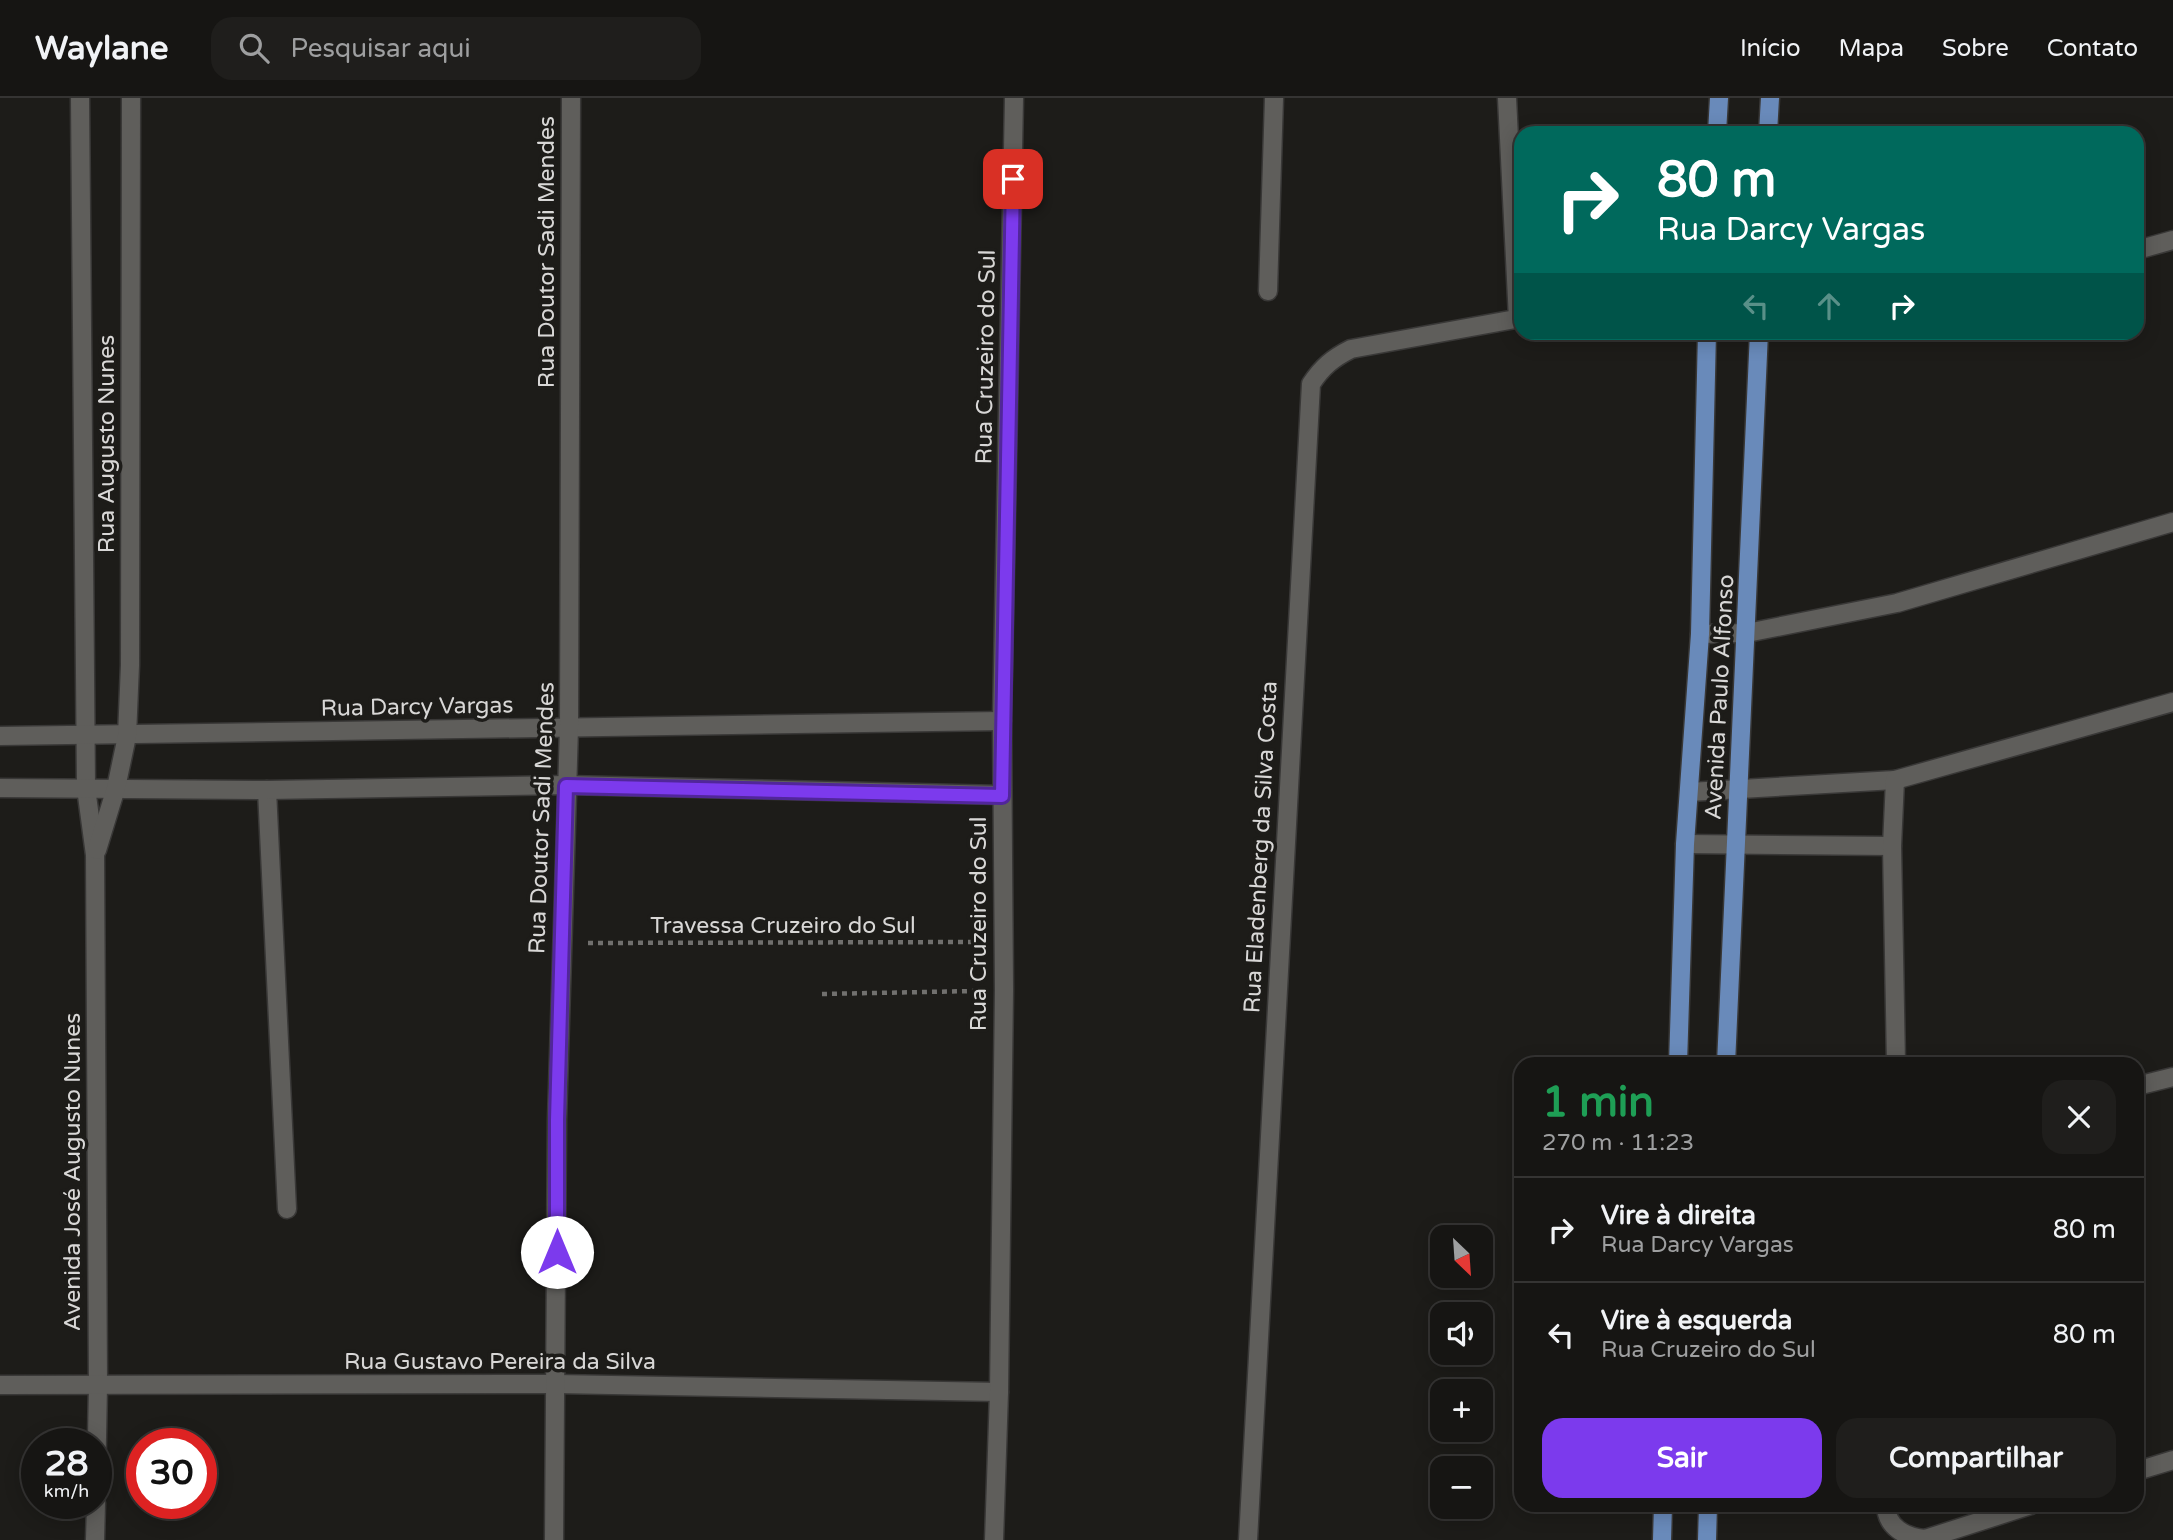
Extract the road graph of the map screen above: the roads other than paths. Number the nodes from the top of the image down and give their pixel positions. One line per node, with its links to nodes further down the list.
1 (80, 98): 25 (street, Rua Augusto Nunes)
2 (131, 98): 26 (street, Rua Augusto Nunes)
3 (571, 98): 23 (street, Rua Doutor Sadi Mendes)
4 (1014, 98): 22 (street, Rua Cruzeiro do Sul)
5 (1274, 98): 14 (street)
6 (1507, 98): 11 (street)
7 (1719, 98): 9 (main road)
8 (1770, 98): 10 (main road)
9 (1717, 126)
10 (1768, 126)
11 (1514, 226)
12 (2173, 240): 13 (street)
13 (2144, 248)
14 (1268, 291)
15 (1514, 319): 61 (street, Rua Eladenberg da Silva Costa)
16 (1707, 340): 20 (main road, Avenida Paulo Alfonso)
17 (1759, 340): 19 (main road, Avenida Paulo Alfonso)
18 (2173, 522): 19 (street)
19 (1747, 633): 20 (street); 33 (main road, Avenida Paulo Alfonso)
20 (1700, 634): 34 (main road, Avenida Paulo Alfonso)
21 (2173, 702): 27 (street)
22 (1002, 721): 23 (street, Rua Darcy Vargas); 35 (street, Rua Cruzeiro do Sul)
23 (569, 728): 26 (street, Rua Darcy Vargas); 28 (street, Rua Doutor Sadi Mendes)
24 (0, 736): 25 (street, Rua Darcy Vargas)
25 (87, 736): 26 (street, Rua Darcy Vargas); 30 (street, Rua Augusto Nunes)
26 (127, 736): 31 (street, Rua Augusto Nunes)
27 (1895, 780): 33 (street); 38 (street)
28 (566, 786): 32 (street); 35 (street); 46 (street, Rua Doutor Sadi Mendes)
29 (0, 788): 30 (street)
30 (86, 788): 31 (street); 39 (street, Avenida José Augusto Nunes)
31 (116, 788): 32 (street); 39 (street, Avenida José Augusto Nunes)
32 (267, 790): 45 (street)
33 (1738, 791): 34 (street); 37 (main road, Avenida Paulo Alfonso)
34 (1689, 792): 36 (main road, Avenida Paulo Alfonso)
35 (1002, 796): 49 (street, Rua Cruzeiro do Sul)
36 (1685, 844): 37 (street); 40 (main road, Avenida Paulo Alfonso)
37 (1735, 845): 38 (street); 41 (main road, Avenida Paulo Alfonso)
38 (1892, 846): 42 (street)
39 (95, 855): 48 (street, Avenida José Augusto Nunes)
40 (1678, 1057)
41 (1727, 1057)
42 (1896, 1057)
43 (2173, 1077): 44 (street)
44 (2144, 1084)
45 (287, 1209)
46 (556, 1384): 48 (street, Rua Gustavo Pereira da Silva); 49 (street, Rua Gustavo Pereira da Silva); 59 (street, Rua Doutor Sadi Mendes)
47 (0, 1385): 48 (street, Rua Gustavo Pereira da Silva)
48 (98, 1385): 50 (street, Avenida José Augusto Nunes)
49 (999, 1392): 60 (street, Rua Cruzeiro do Sul)
50 (97, 1428)
51 (2173, 1460): 52 (street)
52 (2144, 1469)
53 (1663, 1512): 62 (main road)
54 (1708, 1512): 63 (main road)
55 (1886, 1512): 56 (street)
56 (2009, 1512)
57 (96, 1519): 58 (street)
58 (95, 1540)
59 (554, 1540)
60 (994, 1540)
61 (1248, 1540)
62 (1662, 1540)
63 (1707, 1540)

